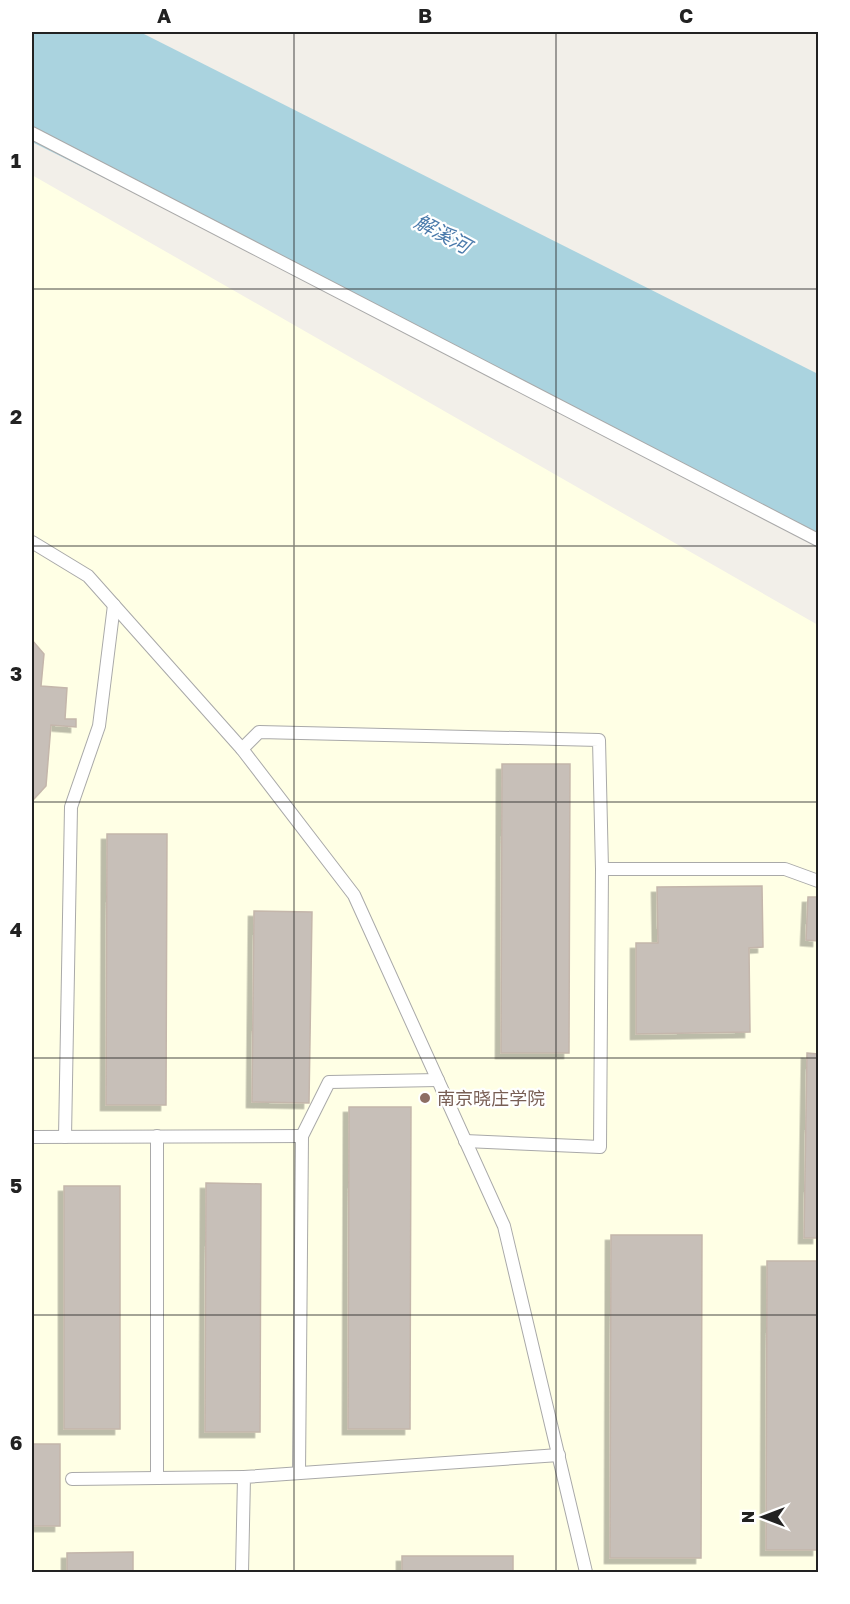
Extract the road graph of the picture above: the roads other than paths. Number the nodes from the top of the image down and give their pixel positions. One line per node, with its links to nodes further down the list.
1 (32, 133): 2 (lane)
2 (819, 540)
3 (32, 542): 4 (lane)
4 (114, 605): 5 (lane); 12 (lane)
5 (242, 748): 6 (lane); 8 (lane)
6 (602, 869): 7 (lane); 13 (lane)
7 (819, 882)
8 (438, 1080): 10 (lane); 13 (lane)
9 (157, 1136): 10 (lane); 12 (lane); 17 (lane)
10 (302, 1136): 15 (lane)
11 (32, 1137): 12 (lane)
12 (65, 1137)
13 (465, 1141): 14 (lane)
14 (559, 1455): 15 (lane); 20 (lane)
15 (300, 1473): 16 (lane)
16 (244, 1477): 17 (lane); 19 (lane)
17 (157, 1478): 18 (lane)
18 (72, 1479)
19 (242, 1572)
20 (586, 1572)

